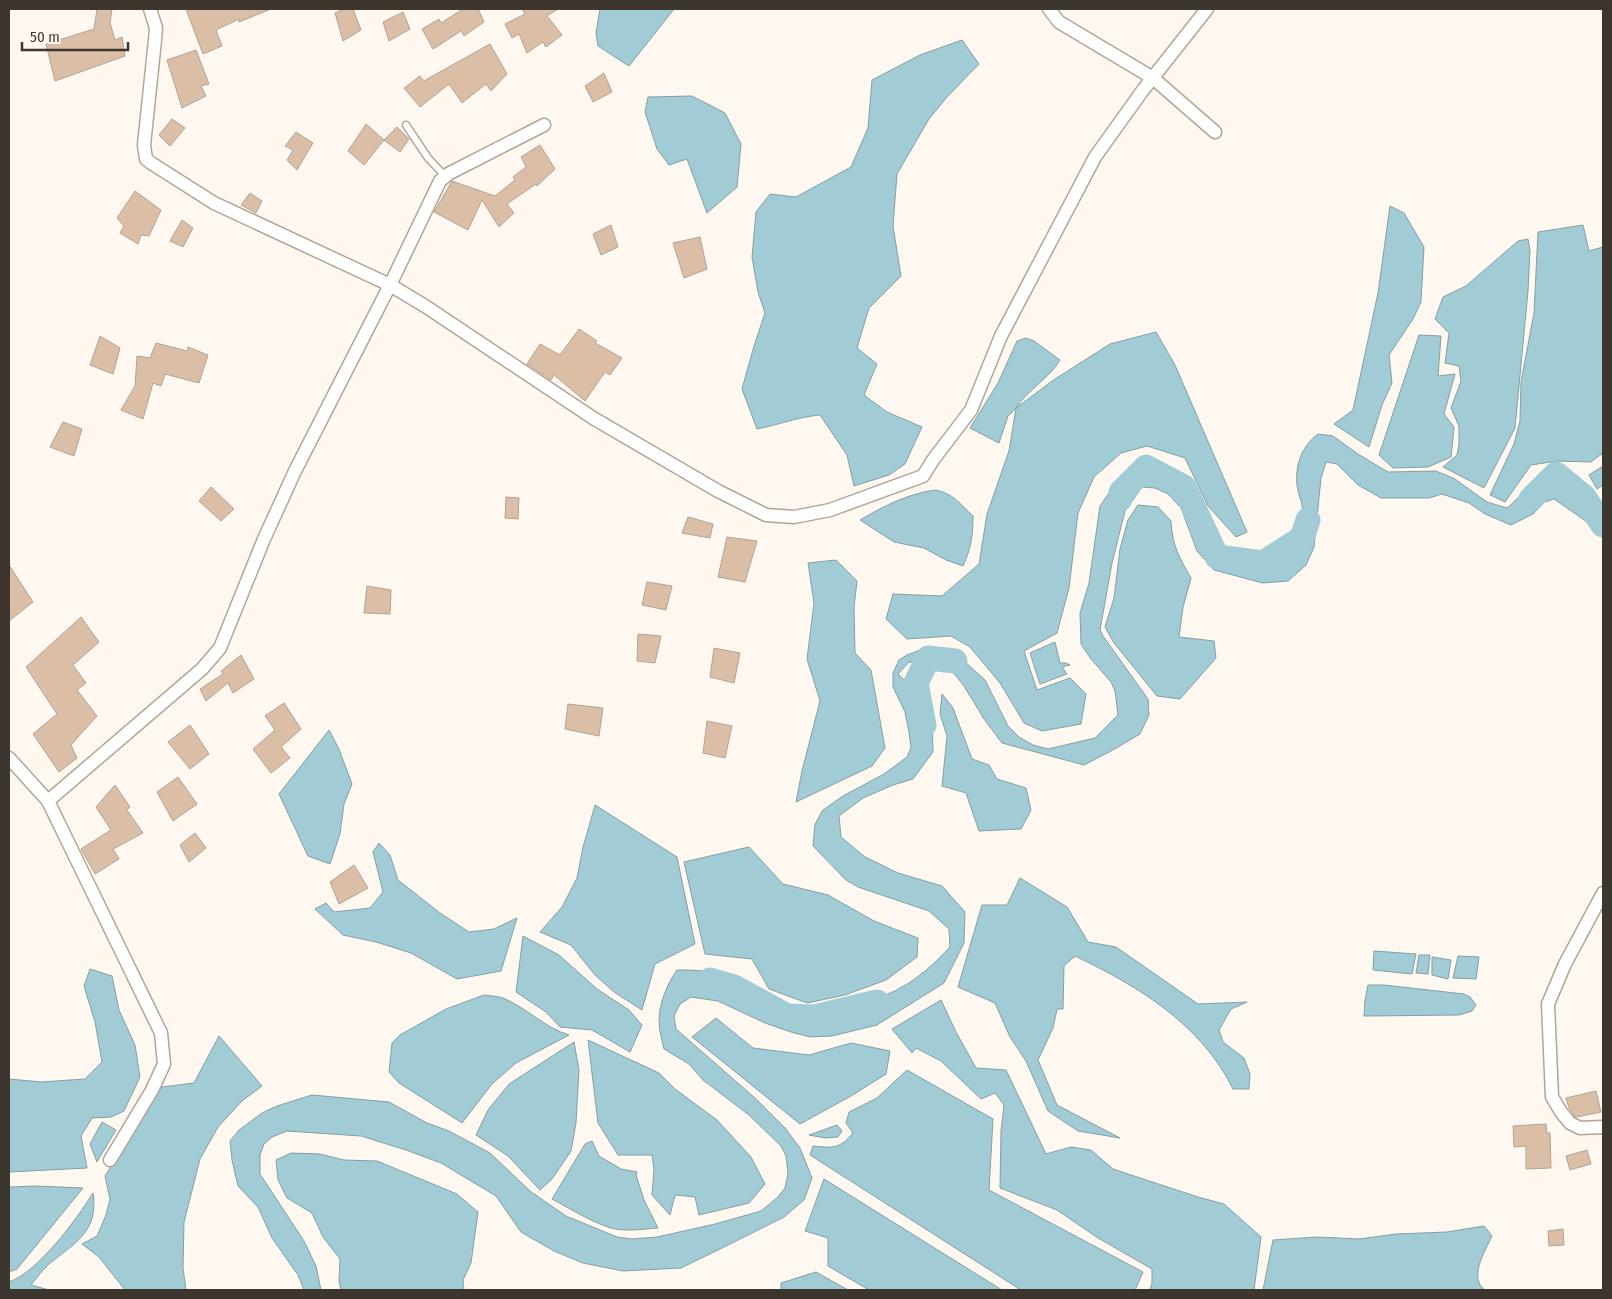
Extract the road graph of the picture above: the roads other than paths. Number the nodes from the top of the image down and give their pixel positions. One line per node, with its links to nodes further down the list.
1 (150, 9): 9 (street)
2 (1049, 9): 4 (street)
3 (1207, 9): 4 (street)
4 (1153, 78): 7 (street); 9 (street)
5 (406, 125): 8 (lane)
6 (544, 125): 8 (street)
7 (1215, 132)
8 (445, 176): 9 (street)
9 (390, 285): 11 (street)
10 (9, 758): 11 (street)
11 (48, 800): 14 (street)
12 (1603, 893): 13 (street)
13 (1603, 1127)
14 (110, 1160)

